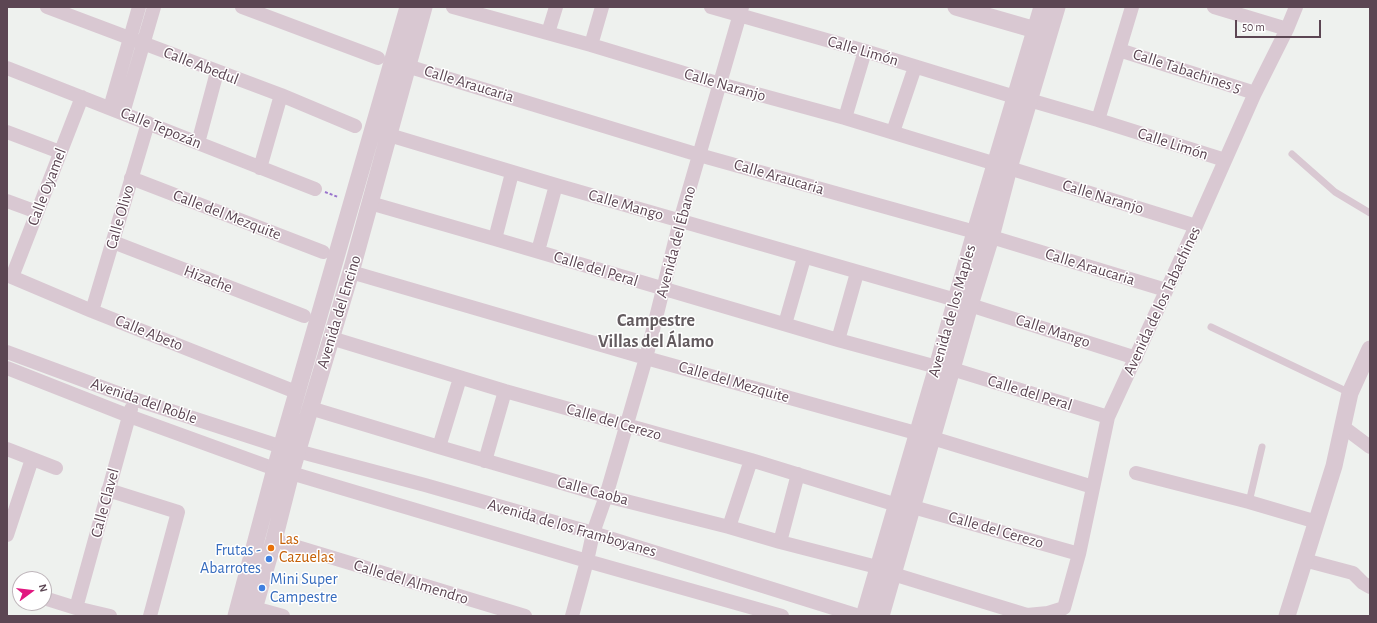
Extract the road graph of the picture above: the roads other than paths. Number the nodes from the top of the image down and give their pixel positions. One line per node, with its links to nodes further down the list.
1 (47, 7): 20 (street, Calle Abedul)
2 (139, 7): 20 (street)
3 (154, 7): 21 (street)
4 (242, 7): 25 (street, Calle Araucaria)
5 (408, 7): 25 (street, Avenida del Encino)
6 (424, 7): 25 (street, Avenida del Encino)
7 (453, 7): 19 (street, Calle Naranjo)
8 (556, 7): 19 (street)
9 (602, 7): 22 (street)
10 (711, 7): 16 (street, Calle Limón)
11 (956, 7): 18 (street)
12 (1132, 7): 23 (street)
13 (1214, 7): 17 (street)
14 (1296, 7): 17 (street, Avenida de los Tabachines)
15 (1045, 9): 18 (street, Avenida de los Maples)
16 (741, 12): 24 (street, Calle Limón); 29 (street, Avenida del Ébano)
17 (1287, 29): 30 (street, Avenida de los Tabachines)
18 (1042, 31): 33 (street, Avenida de los Maples)
19 (548, 33): 22 (street, Calle Naranjo)
20 (130, 39): 21 (street, Calle Abedul); 34 (street)
21 (144, 44): 28 (street, Calle Abedul); 34 (street)
22 (591, 45): 29 (street, Calle Naranjo)
23 (1119, 50): 30 (street, Calle Tabachines 5); 36 (street)
24 (865, 51): 26 (street, Calle Limón); 35 (street)
25 (393, 62): 41 (street, Avenida del Encino); 44 (street, Calle Araucaria); 97 (street, Avenida del Encino)
26 (915, 67): 33 (street, Calle Limón); 40 (street)
27 (7, 68): 32 (street, Calle Tepozán)
28 (217, 72): 31 (street, Calle Abedul); 42 (street)
29 (720, 84): 35 (street, Calle Naranjo); 44 (street, Avenida del Ébano)
30 (1255, 93): 46 (street, Avenida de los Tabachines)
31 (281, 95): 38 (street, Calle Abedul); 48 (street)
32 (82, 97): 34 (street, Calle Tepozán); 43 (street, Calle Oyamel)
33 (1022, 99): 36 (street, Calle Limón); 47 (street, Avenida de los Maples)
34 (116, 111): 37 (street, Calle Tepozán)
35 (845, 118): 40 (street, Calle Naranjo)
36 (1098, 120): 46 (street, Calle Limón)
37 (148, 123): 42 (street, Calle Tepozán); 50 (street, Calle Olivo)
38 (355, 126)
39 (7, 132): 43 (street)
40 (893, 132): 47 (street, Calle Naranjo)
41 (389, 135): 49 (street, Calle Mango); 54 (street, Avenida del Encino)
42 (198, 143): 48 (street, Calle Tepozán)
43 (60, 152): 55 (street, Calle Oyamel)
44 (700, 154): 57 (street, Avenida del Ébano); 59 (street, Calle Araucaria)
45 (1292, 154): 56 (lane)
46 (1225, 160): 58 (street, Avenida de los Tabachines)
47 (1003, 166): 58 (street, Calle Naranjo); 59 (street, Avenida de los Maples)
48 (260, 168): 52 (street, Calle Tepozán)
49 (512, 172): 51 (street, Calle Mango); 60 (street)
50 (131, 178): 61 (street, Calle Olivo); 63 (street, Calle del Mezquite)
51 (556, 185): 57 (street, Calle Mango); 62 (street)
52 (315, 189)
53 (7, 201): 55 (street)
54 (370, 203): 60 (street, Calle del Peral); 65 (street, Avenida del Encino)
55 (37, 212): 67 (street, Calle Oyamel)
56 (1370, 213)
57 (680, 221): 64 (street, Calle Mango); 68 (street, Avenida del Ébano)
58 (1196, 226): 69 (street, Avenida de los Tabachines)
59 (983, 234): 69 (street, Calle Araucaria); 70 (street, Avenida de los Maples)
60 (495, 238): 62 (street, Calle del Peral)
61 (113, 242): 71 (street, Calle Olivo); 72 (street, Hizache)
62 (538, 251): 68 (street, Calle del Peral)
63 (323, 252)
64 (804, 258): 66 (street, Calle Mango); 73 (street)
65 (351, 272): 75 (street, Avenida del Encino); 79 (street, Calle del Mezquite)
66 (857, 273): 70 (street, Calle Mango); 76 (street)
67 (9, 276): 71 (street, Calle Abeto)
68 (663, 289): 73 (street, Calle del Peral); 79 (street, Avenida del Ébano)
69 (1166, 290): 80 (street, Avenida de los Tabachines)
70 (963, 302): 80 (street, Calle Mango); 82 (street, Avenida de los Maples)
71 (92, 311): 84 (street, Calle Abeto)
72 (304, 316)
73 (785, 324): 76 (street, Calle del Peral)
74 (1211, 327): 86 (lane)
75 (331, 338): 83 (street, Calle del Cerezo); 88 (street, Avenida del Encino)
76 (838, 340): 82 (street, Calle del Peral)
77 (1370, 349): 86 (street)
78 (7, 352): 87 (street, Avenida del Roble)
79 (646, 358): 91 (street, Avenida del Ébano); 93 (street, Calle del Mezquite)
80 (1136, 358): 90 (street, Avenida de los Tabachines)
81 (7, 368): 89 (street, Avenida del Roble)
82 (945, 368): 90 (street, Calle del Peral); 93 (street, Avenida de los Maples)
83 (460, 378): 85 (street, Calle del Cerezo); 94 (street)
84 (291, 390)
85 (505, 391): 91 (street, Calle del Cerezo); 101 (street)
86 (1350, 393): 92 (street)
87 (134, 399): 89 (street, Calle Clavel); 97 (street, Avenida del Roble)
88 (310, 408): 94 (street, Calle Caoba); 97 (street, Avenida del Encino)
89 (129, 416): 103 (street, Avenida del Roble); 107 (street, Calle Clavel)
90 (1108, 417): 106 (street, Avenida de los Tabachines)
91 (627, 425): 100 (street, Calle del Cerezo); 108 (street, Avenida del Ébano)
92 (1342, 426): 96 (street); 111 (street)
93 (924, 436): 106 (street, Calle del Mezquite); 110 (street, Avenida de los Maples)
94 (439, 447): 101 (street, Calle Caoba)
95 (1262, 447): 109 (lane)
96 (1370, 447)
97 (290, 448): 103 (street, Avenida del Encino); 113 (street, Avenida de los Framboyanes)
98 (7, 449): 99 (street)
99 (32, 459): 102 (street); 114 (street)
100 (751, 460): 105 (street, Calle del Cerezo); 112 (street)
101 (485, 461): 108 (street, Calle Caoba)
102 (56, 468)
103 (284, 471): 115 (street, Avenida del Encino); 119 (street, Avenida de los Framboyanes); 128 (street, Avenida del Encino)
104 (1136, 473): 109 (street)
105 (798, 474): 110 (street, Calle del Cerezo); 116 (street)
106 (1093, 487): 117 (street, Avenida de los Tabachines)
107 (108, 490): 123 (street, Calle Clavel); 127 (street)
108 (606, 496): 112 (street, Calle Caoba); 113 (street, Avenida del Ébano)
109 (1249, 502): 111 (street)
110 (905, 506): 117 (street, Calle del Cerezo); 120 (street, Avenida de los Maples)
111 (1317, 522): 118 (street)
112 (728, 527): 116 (street, Calle Caoba)
113 (594, 533): 119 (street, Avenida del Ébano); 133 (street, Avenida de los Framboyanes)
114 (7, 535)
115 (274, 540): 125 (street, Avenida del Encino); 130 (street, Calle del Almendro)
116 (780, 542): 120 (street, Calle Caoba)
117 (1079, 554): 124 (street, Avenida de los Tabachines)
118 (1304, 560): 121 (street); 136 (street)
119 (587, 562): 131 (street, Avenida del Ébano); 132 (street, Avenida de los Framboyanes)
120 (885, 571): 124 (street, Calle Caoba); 134 (street, Avenida de los Maples); 135 (street, Avenida de los Maples)
121 (1370, 587)
122 (52, 600): 123 (street)
123 (76, 608): 126 (street)
124 (1064, 608)
125 (253, 612): 129 (street)
126 (110, 616)
127 (150, 616)
128 (236, 616)
129 (283, 616)
130 (525, 616)
131 (572, 616)
132 (782, 616)
133 (859, 616)
134 (864, 616)
135 (881, 616)
136 (1288, 616)

